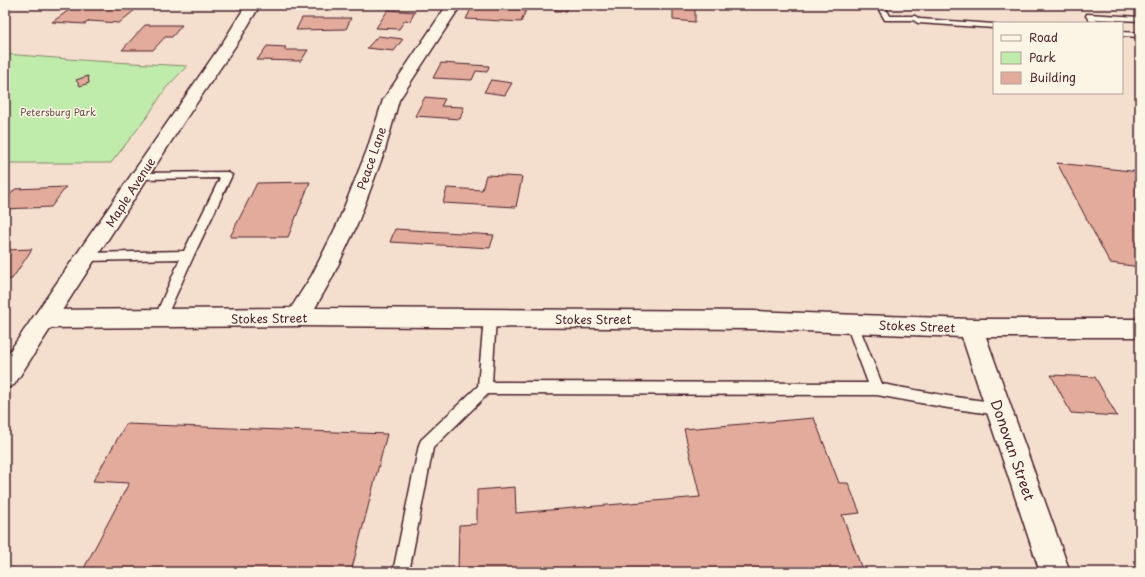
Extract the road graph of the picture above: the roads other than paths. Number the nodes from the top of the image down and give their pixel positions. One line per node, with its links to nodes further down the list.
1 (254, 5): 9 (street, Maple Avenue)
2 (454, 5): 12 (street, Peace Lane)
3 (880, 5): 6 (lane)
4 (1140, 19): 5 (lane)
5 (1094, 22)
6 (993, 26)
7 (1123, 34): 8 (lane)
8 (1140, 35)
9 (141, 176): 10 (lane); 11 (street, Maple Avenue)
10 (188, 255): 11 (lane); 14 (lane)
11 (86, 257): 15 (street, Maple Avenue)
12 (298, 317): 13 (street, Stokes Street); 14 (street, Stokes Street)
13 (490, 318): 16 (street, Stokes Street); 20 (lane)
14 (160, 319): 15 (street, Stokes Street)
15 (45, 320): 19 (street, Maple Avenue)
16 (852, 324): 17 (street, Stokes Street); 21 (lane)
17 (971, 328): 18 (street, Stokes Street); 22 (street, Donovan Street)
18 (1140, 328)
19 (5, 378)
20 (485, 388): 21 (lane); 23 (lane)
21 (877, 389): 22 (lane)
22 (999, 409): 24 (street, Donovan Street)
23 (401, 572)
24 (1055, 572)

